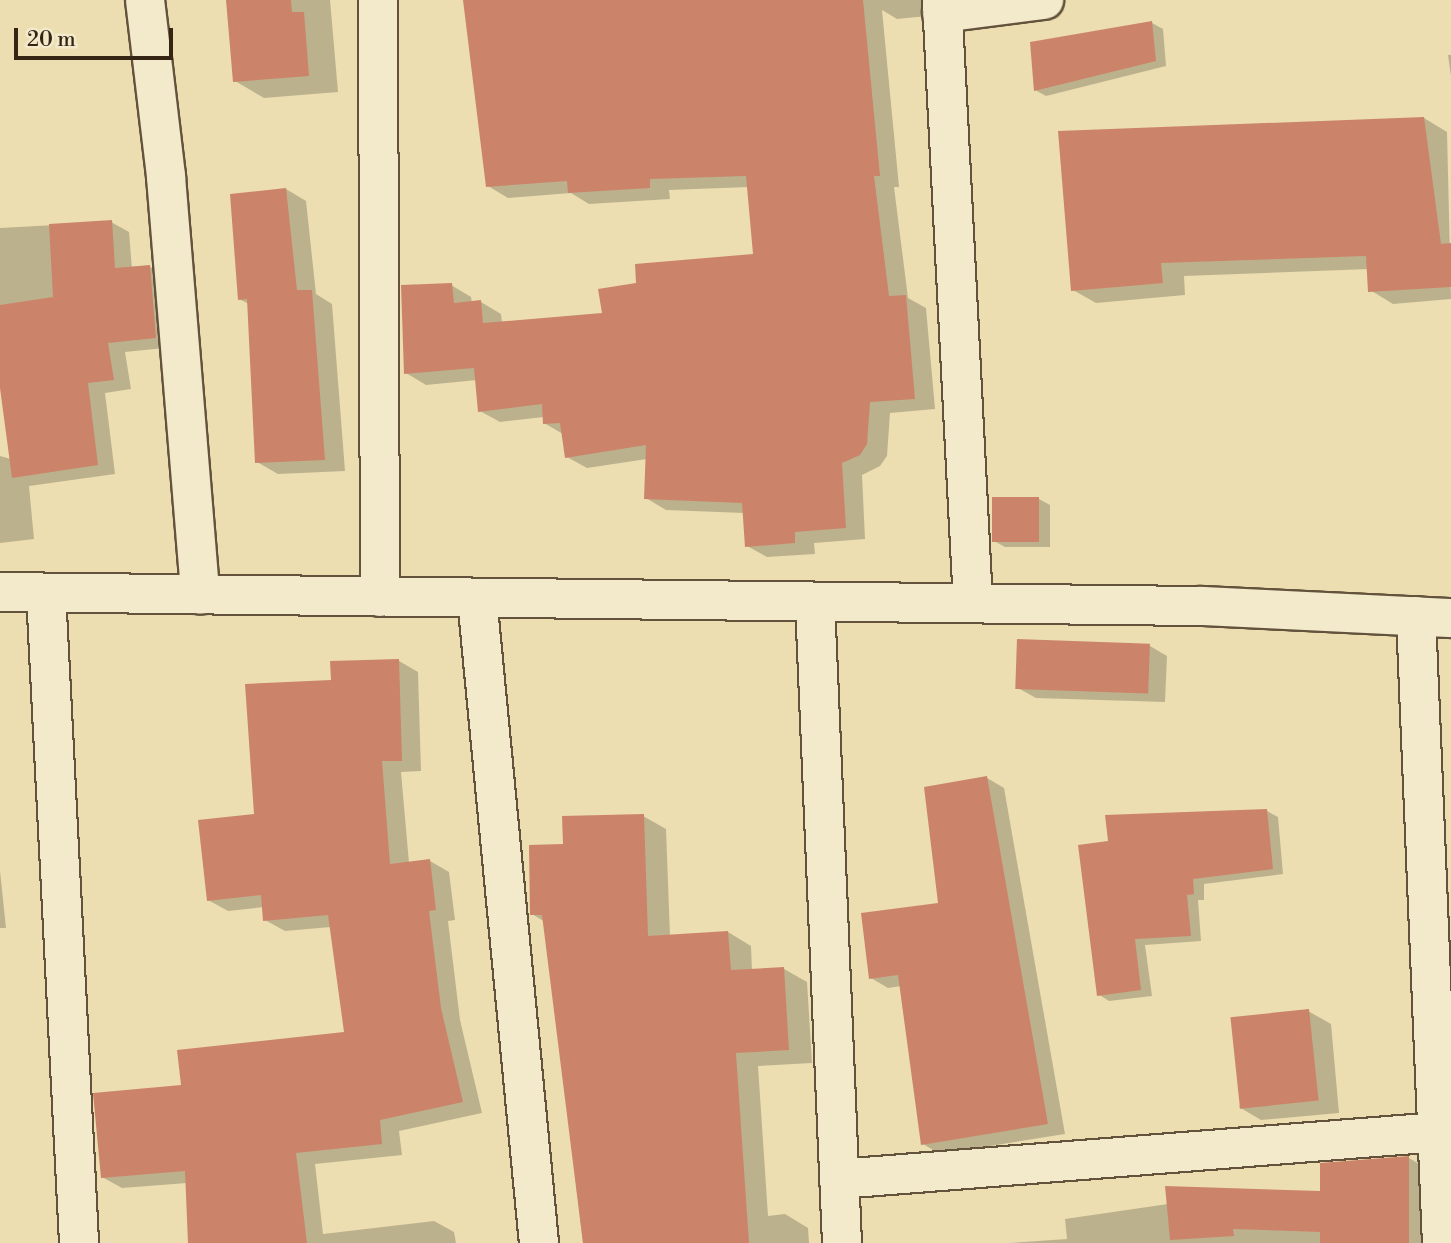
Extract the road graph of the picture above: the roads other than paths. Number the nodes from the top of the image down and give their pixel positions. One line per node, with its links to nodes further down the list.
1 (145, 0): 7 (street)
2 (379, 0): 8 (street)
3 (1044, 0): 4 (street)
4 (942, 7): 11 (street)
5 (0, 592): 6 (street)
6 (46, 593): 7 (street); 15 (street)
7 (200, 595): 8 (street)
8 (380, 597): 9 (street)
9 (477, 598): 10 (street); 16 (street)
10 (815, 602): 11 (street); 14 (street)
11 (973, 603): 12 (street)
12 (1434, 617): 13 (street)
13 (1444, 1131): 14 (street); 18 (street)
14 (839, 1179): 17 (street)
15 (79, 1243)
16 (539, 1243)
17 (842, 1243)
18 (1442, 1243)

